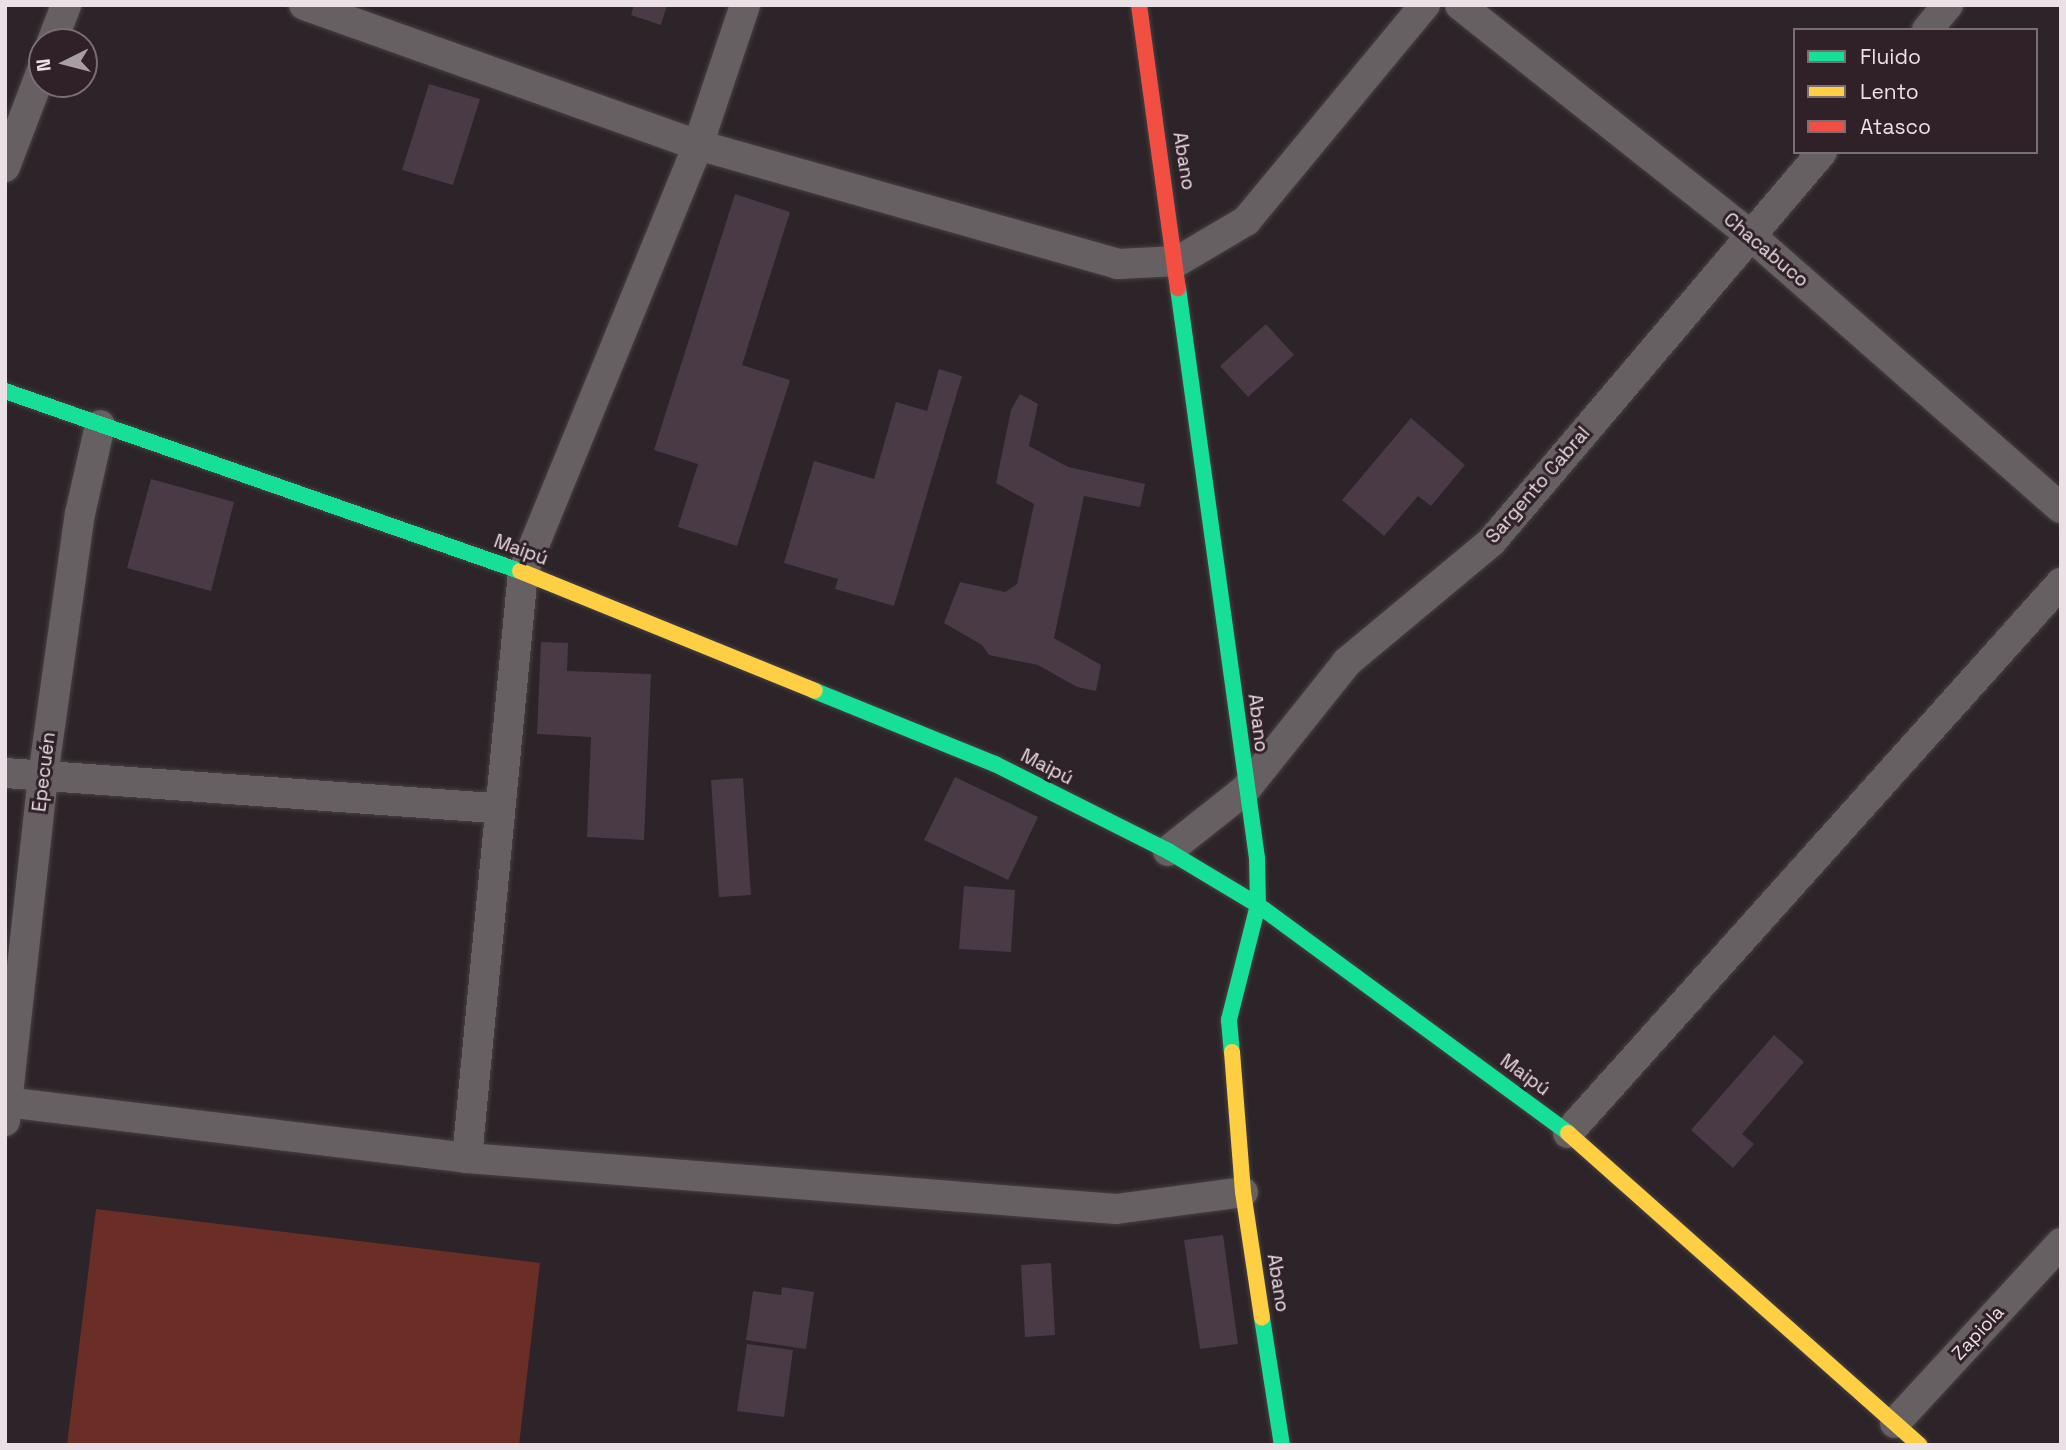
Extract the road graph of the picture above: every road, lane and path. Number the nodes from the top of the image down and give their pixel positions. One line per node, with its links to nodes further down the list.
1 (66, 5): 8 (street)
2 (304, 5): 11 (street)
3 (745, 5): 11 (street)
4 (1139, 5): 15 (main road, Abano)
5 (1425, 5): 15 (street)
6 (1461, 5): 14 (street, Chacabuco)
7 (1948, 5): 9 (street)
8 (57, 28)
9 (1929, 28)
10 (31, 98): 13 (street)
11 (698, 145): 15 (street); 19 (street)
12 (1820, 154): 14 (street, Sargento Cabral)
13 (5, 167)
14 (1751, 236): 18 (street, Chacabuco); 23 (street, Sargento Cabral)
15 (1178, 261): 23 (main road, Abano)
16 (5, 391): 17 (main road, Maipú)
17 (100, 425): 19 (main road, Maipú); 22 (street, Epecuén)
18 (2061, 508)
19 (523, 572): 24 (street); 25 (main road, Maipú)
20 (2061, 583): 28 (street)
21 (5, 773): 22 (street)
22 (43, 776): 24 (street); 27 (street, Epecuén)
23 (1245, 790): 25 (street, Sargento Cabral); 26 (main road, Abano)
24 (498, 808): 29 (street)
25 (1168, 850): 26 (main road, Maipú)
26 (1258, 905): 28 (main road, Maipú); 30 (main road, Abano)
27 (6, 1109): 29 (street)
28 (1568, 1133): 32 (main road, Maipú)
29 (467, 1158): 30 (street)
30 (1243, 1192): 33 (main road, Abano)
31 (2061, 1243): 32 (street, Zapiola)
32 (1895, 1423): 34 (main road, Maipú)
33 (1282, 1445)
34 (1919, 1445)

